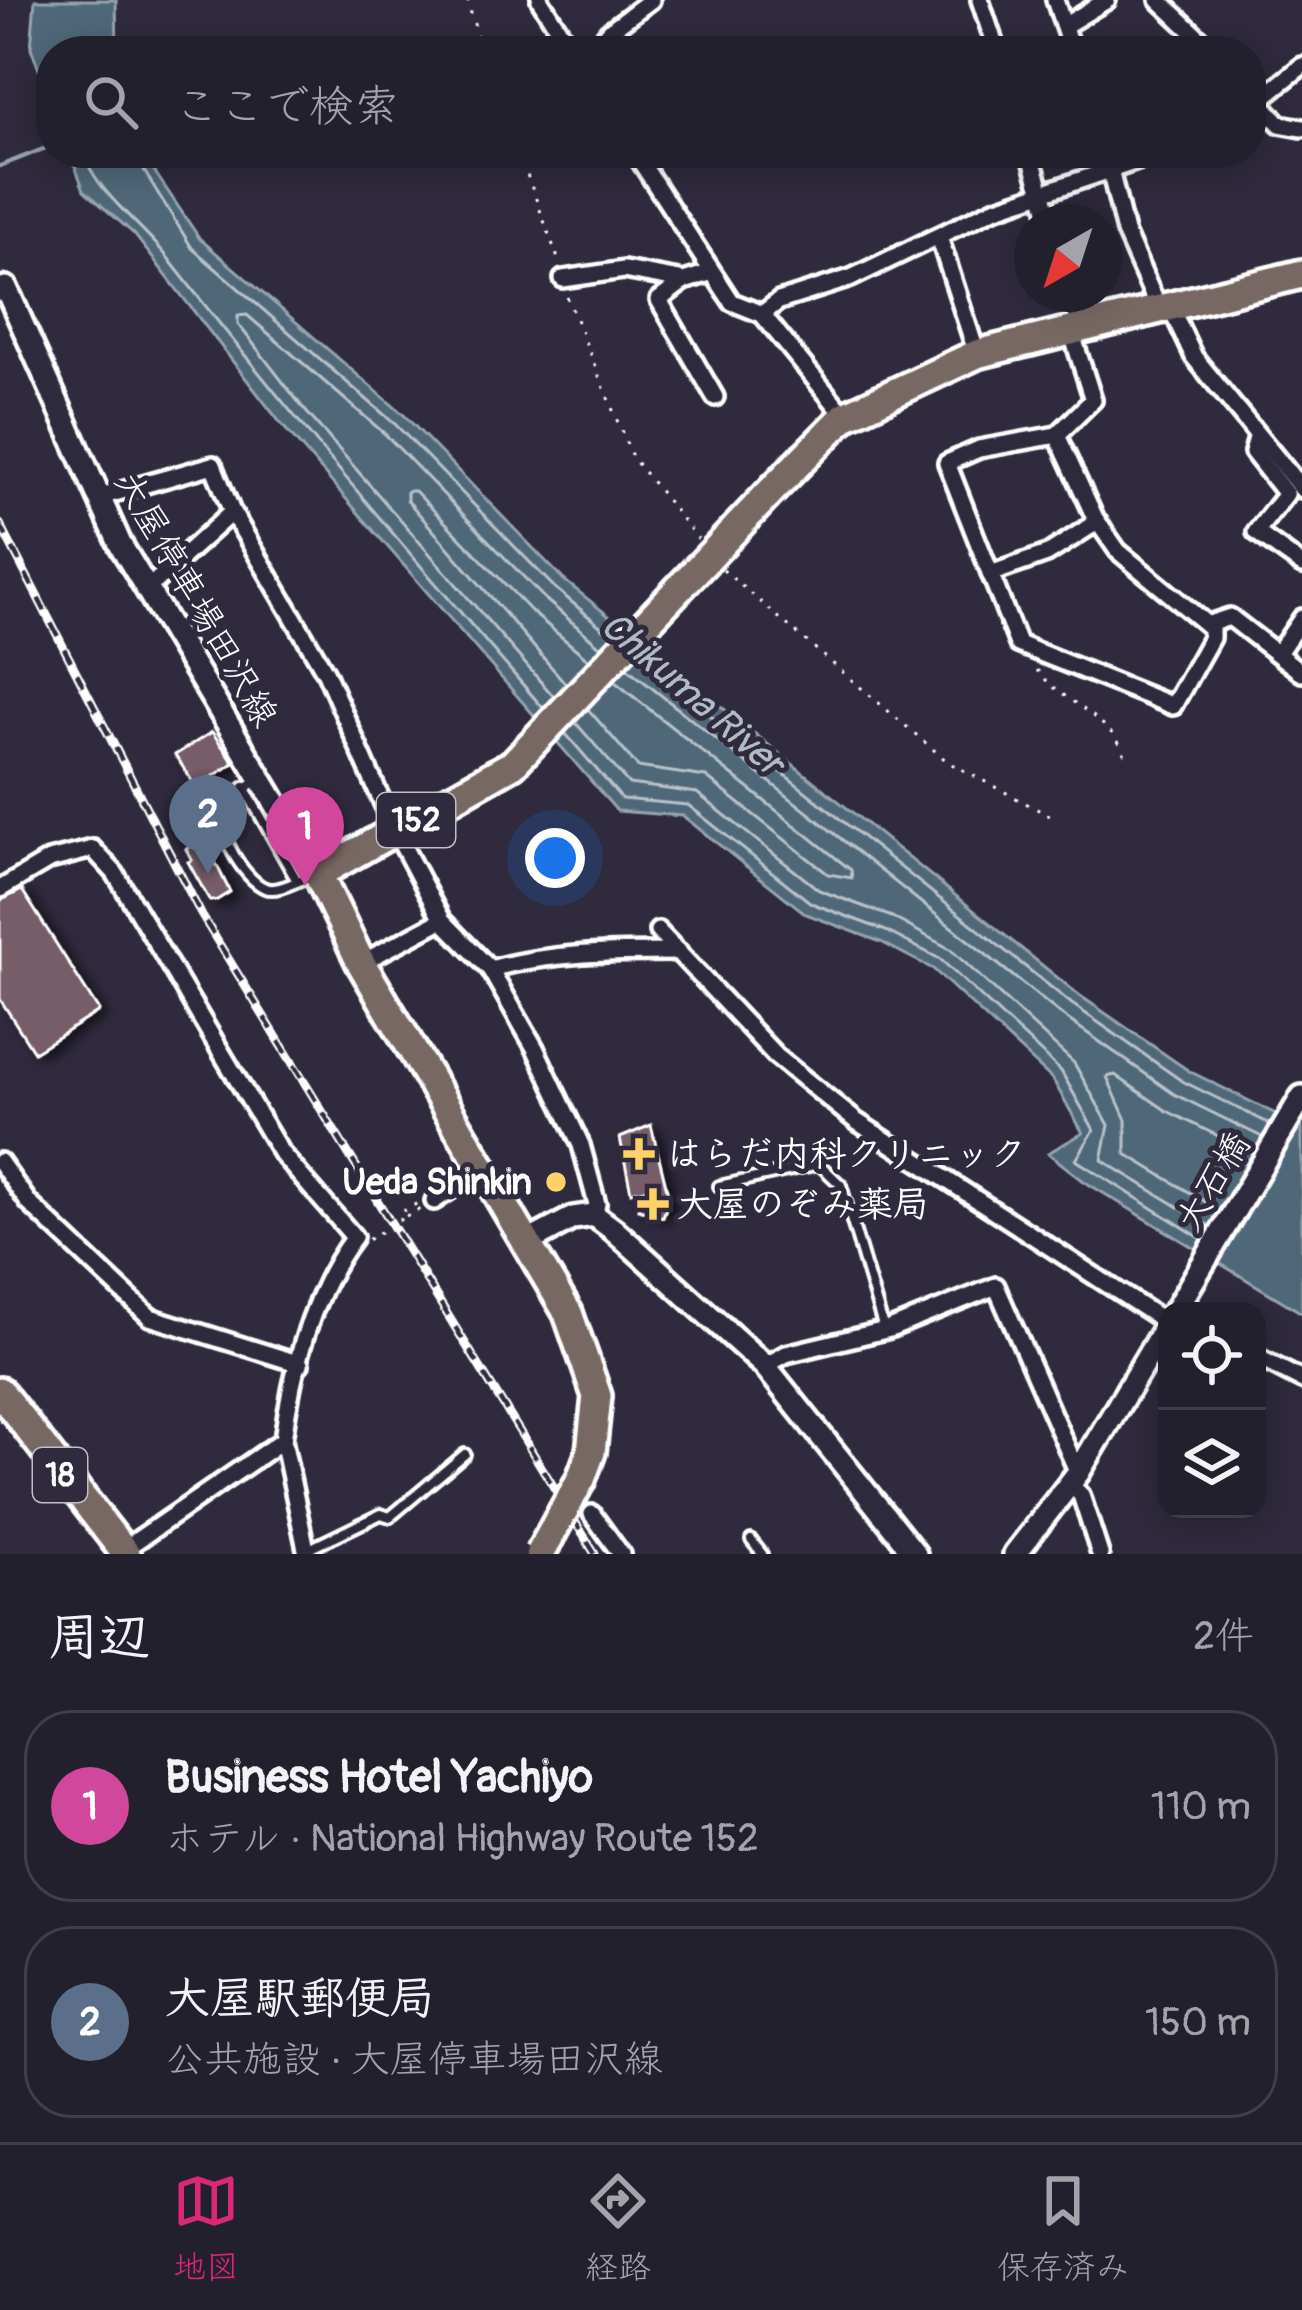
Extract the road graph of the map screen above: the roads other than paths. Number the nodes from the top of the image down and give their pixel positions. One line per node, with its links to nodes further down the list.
1 (540, 0): 8 (street)
2 (651, 0): 9 (street)
3 (980, 0): 10 (street)
4 (1055, 0): 7 (street)
5 (1107, 0): 7 (street)
6 (1159, 0): 12 (street)
7 (1064, 26): 11 (street)
8 (563, 36)
9 (605, 36)
10 (992, 36)
11 (1067, 36)
12 (1197, 36)
13 (1302, 66): 14 (street)
14 (1266, 91)
15 (1266, 112): 16 (street)
16 (1302, 128)
17 (644, 168): 25 (street)
18 (1035, 168): 22 (street)
19 (1112, 168): 21 (street)
20 (1123, 168): 21 (street)
21 (1113, 172): 22 (street); 30 (street)
22 (1043, 194): 23 (street); 24 (street)
23 (1046, 204)
24 (940, 240): 32 (street); 34 (street)
25 (710, 273): 28 (street); 32 (street)
26 (1302, 274): 30 (highway, 152)
27 (562, 279): 28 (street)
28 (684, 281): 35 (street)
29 (2, 285): 40 (street, 大屋停車場田沢線)
30 (1164, 306): 33 (highway, 152); 38 (street)
31 (1074, 312): 33 (street)
32 (762, 314): 36 (street)
33 (1076, 330): 34 (highway, 152); 37 (street)
34 (977, 354): 36 (highway, 152)
35 (715, 397)
36 (845, 416): 51 (highway, 152, bridge)
37 (1058, 435): 42 (street); 44 (street)
38 (1257, 438): 39 (street); 43 (street)
39 (1302, 489)
40 (97, 499): 41 (street); 45 (street, 大屋停車場田沢線)
41 (232, 512): 45 (street); 51 (street)
42 (1097, 522): 44 (street); 47 (street)
43 (1302, 565)
44 (991, 574): 47 (street)
45 (146, 590): 50 (street, 大屋停車場田沢線)
46 (1302, 619): 48 (street)
47 (1209, 624): 48 (street)
48 (1277, 653): 49 (street)
49 (1302, 673)
50 (252, 782): 52 (street, 大屋停車場田沢線); 52 (lane)
51 (395, 831): 52 (highway, 152); 54 (street)
52 (307, 877): 57 (highway)
53 (0, 889): 71 (street)
54 (442, 920): 57 (street); 58 (street)
55 (658, 931): 56 (street)
56 (679, 952): 58 (street); 67 (street)
57 (361, 963): 61 (highway)
58 (490, 969): 64 (street)
59 (1302, 1097): 66 (street, 大石橋)
60 (0, 1162): 71 (street)
61 (483, 1168): 63 (street); 65 (highway)
62 (719, 1186): 68 (lane)
63 (434, 1201)
64 (594, 1215): 65 (street); 72 (street)
65 (530, 1241): 82 (highway, bridge)
66 (1180, 1302)
67 (1158, 1317)
68 (885, 1331): 72 (street); 77 (street)
69 (1158, 1338): 77 (street)
70 (1266, 1362): 73 (street)
71 (300, 1364): 75 (street)
72 (765, 1366): 85 (street)
73 (1302, 1380)
74 (0, 1391): 80 (highway, 18)
75 (283, 1440): 80 (street); 81 (street)
76 (465, 1454): 81 (lane)
77 (1074, 1479): 86 (street); 87 (street)
78 (592, 1514): 83 (street)
79 (751, 1540): 84 (lane)
80 (124, 1552)
81 (306, 1552)
82 (540, 1554)
83 (621, 1554)
84 (762, 1554)
85 (915, 1554)
86 (1016, 1554)
87 (1100, 1554)

